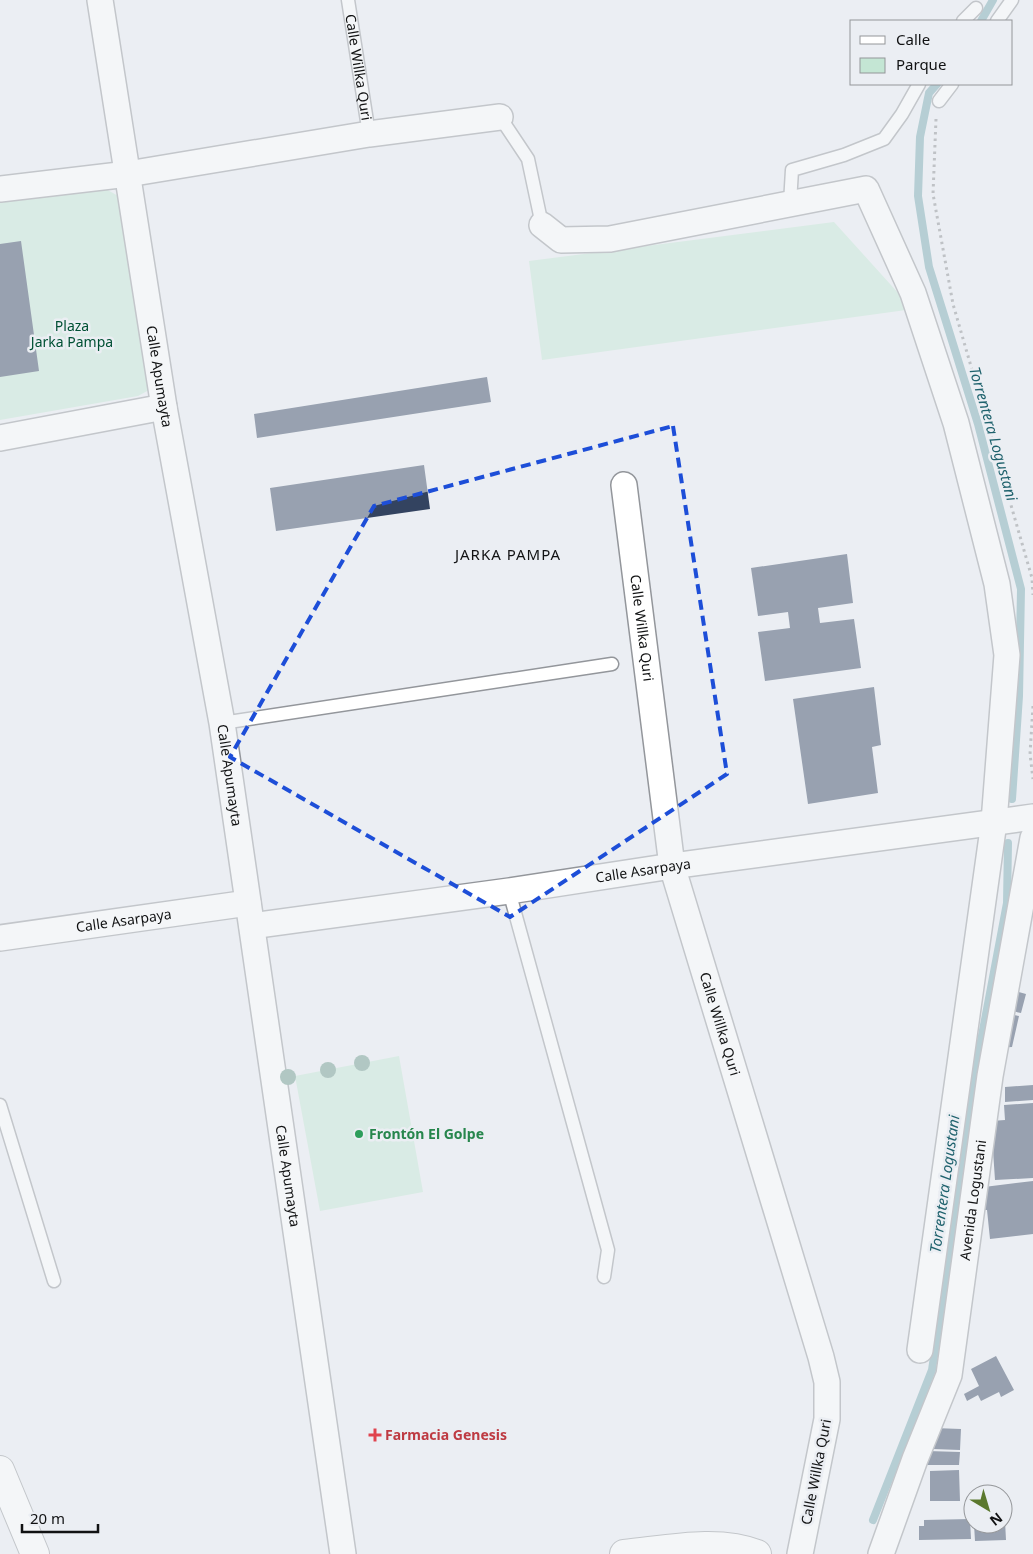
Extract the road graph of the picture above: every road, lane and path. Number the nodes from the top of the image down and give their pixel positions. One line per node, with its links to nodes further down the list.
1 (100, 0): 12 (street, Calle Apumayta)
2 (348, 0): 11 (lane, Calle Willka Quri)
3 (1012, 0): 6 (lane)
4 (976, 8): 5 (lane)
5 (965, 20)
6 (998, 20)
7 (918, 85): 14 (lane)
8 (951, 85): 9 (lane)
9 (939, 101): 19 (path)
10 (500, 117): 11 (street); 15 (lane)
11 (369, 134): 12 (street)
12 (128, 174): 13 (street); 16 (street, Calle Apumayta)
13 (0, 189)
14 (790, 203): 15 (street); 25 (street)
15 (542, 225)
16 (164, 407): 17 (street); 22 (street, Calle Apumayta)
17 (0, 438)
18 (624, 485): 27 (street, Calle Willka Quri)
19 (1033, 595)
20 (612, 664): 22 (lane)
21 (1033, 706): 23 (path)
22 (222, 723): 29 (street, Calle Apumayta)
23 (1033, 779)
24 (1033, 817): 25 (street, Calle Asarpaya)
25 (994, 822): 27 (street, Calle Asarpaya); 34 (street)
26 (1033, 838): 41 (street, Avenida Logustani)
27 (672, 866): 28 (street, Calle Asarpaya); 40 (street, Calle Willka Quri)
28 (509, 891): 29 (street, Calle Asarpaya); 32 (lane)
29 (250, 915): 30 (street, Calle Asarpaya); 37 (street, Calle Apumayta)
30 (0, 938)
31 (0, 1105): 33 (lane)
32 (604, 1277)
33 (54, 1281)
34 (920, 1350)
35 (0, 1470): 36 (main road)
36 (35, 1554)
37 (342, 1554)
38 (624, 1554): 39 (main road)
39 (756, 1554)
40 (800, 1554)
41 (881, 1554)

